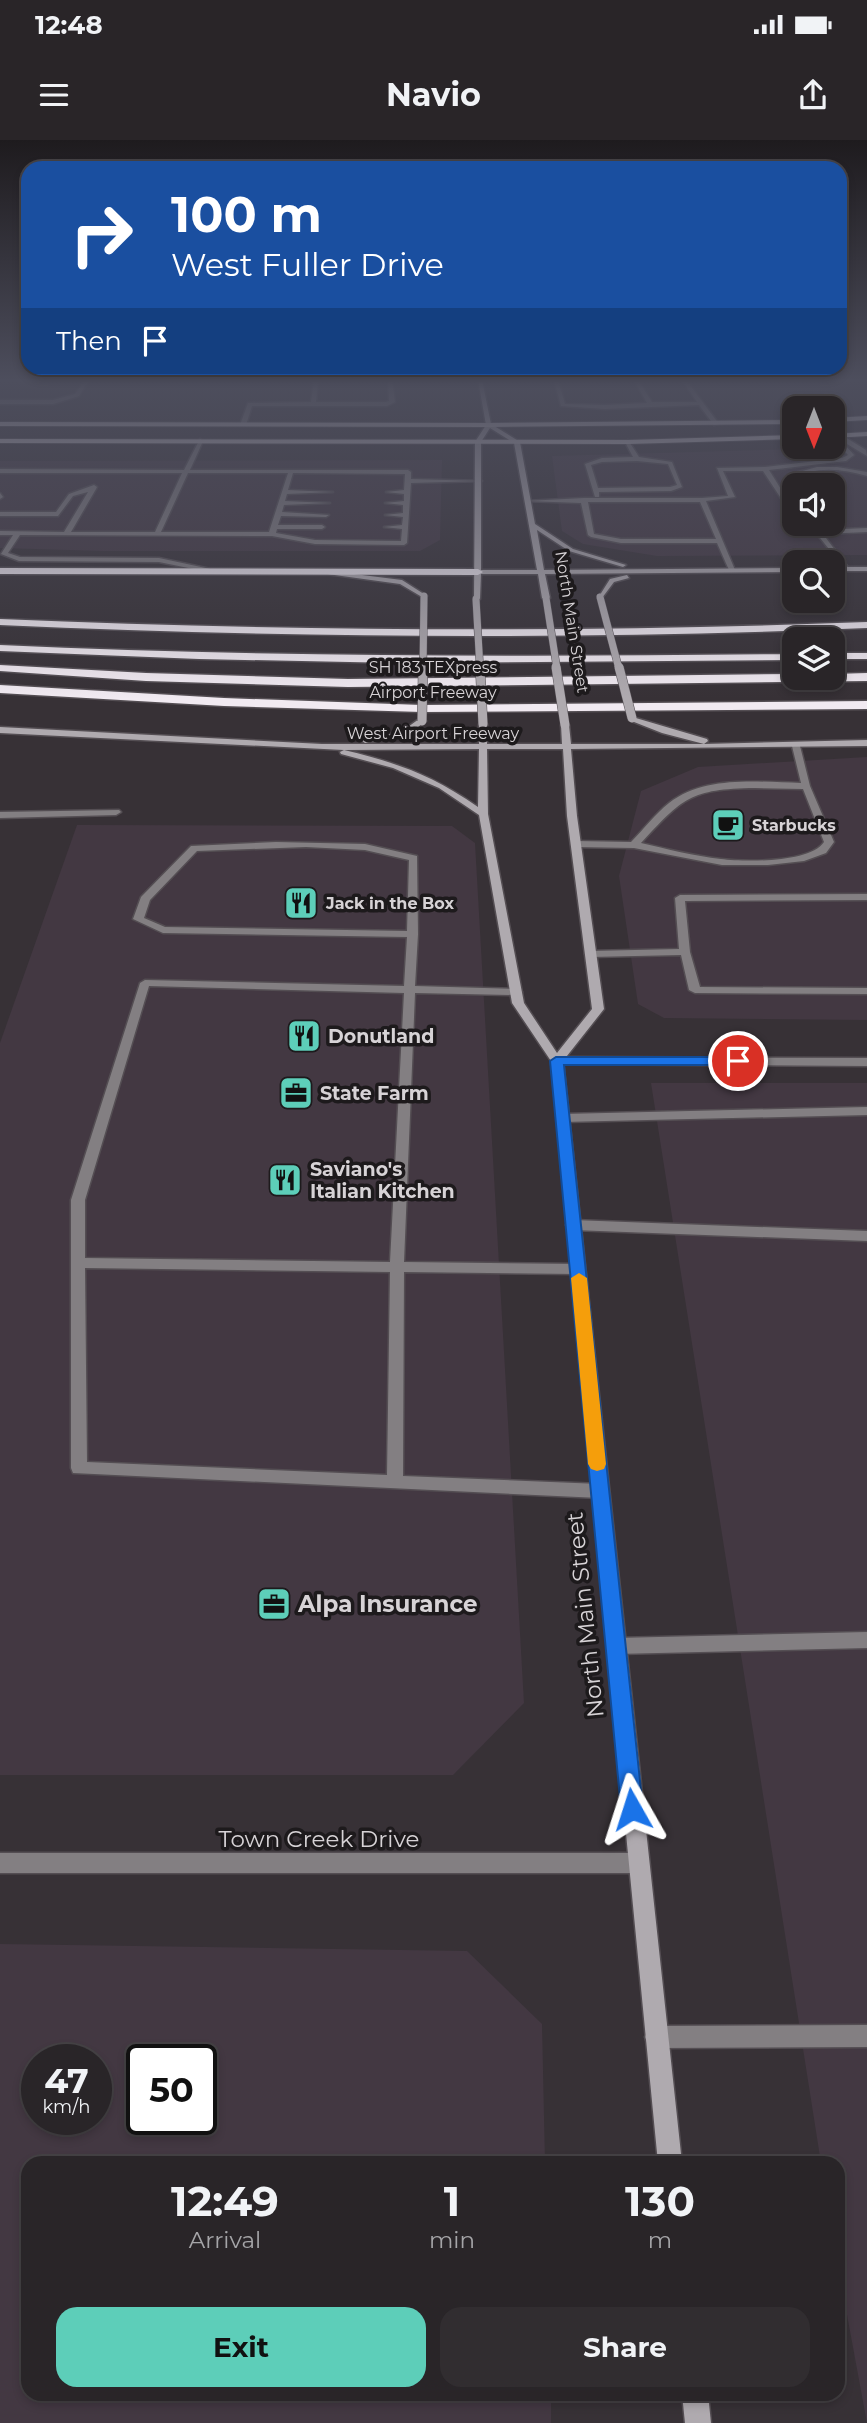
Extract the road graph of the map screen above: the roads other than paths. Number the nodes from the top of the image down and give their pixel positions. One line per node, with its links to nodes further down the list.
1 (179, 487): 40 (street)
2 (286, 487): 11 (street)
3 (407, 487): 14 (street)
4 (479, 487): 51 (main road, North Main Street)
5 (526, 487): 18 (main road, North Main Street)
6 (594, 487): 10 (street)
7 (678, 487): 10 (street)
8 (727, 487): 17 (street)
9 (93, 489): 24 (street); 39 (street)
10 (595, 490): 16 (street)
11 (285, 492): 12 (street); 19 (street)
12 (330, 492)
13 (389, 492): 14 (street)
14 (407, 492): 22 (street)
15 (584, 500): 16 (street); 18 (street); 42 (street)
16 (598, 500): 17 (street)
17 (702, 500): 42 (street)
18 (529, 501): 30 (main road, North Main Street)
19 (281, 503): 20 (street); 25 (street)
20 (327, 503)
21 (388, 503): 22 (street)
22 (406, 503): 28 (street)
23 (0, 514): 24 (street)
24 (58, 514): 29 (street)
25 (278, 514): 26 (street); 35 (street)
26 (326, 514)
27 (388, 514): 28 (street)
28 (406, 514): 33 (street)
29 (41, 524)
30 (534, 526): 49 (main road); 52 (main road, North Main Street)
31 (322, 527): 35 (street)
32 (387, 527): 33 (street)
33 (405, 527): 35 (street)
34 (867, 530): 36 (street)
35 (273, 531): 40 (street)
36 (845, 531)
37 (0, 533): 38 (street)
38 (17, 534): 39 (street); 48 (street)
39 (66, 534): 40 (street)
40 (157, 534)
41 (821, 536): 43 (street)
42 (719, 541): 45 (street)
43 (848, 569): 44 (main road)
44 (867, 569)
45 (732, 570): 46 (main road); 49 (main road)
46 (782, 570)
47 (0, 571): 48 (highway)
48 (213, 571): 50 (highway)
49 (659, 571): 52 (main road); 65 (main road, bridge)
50 (317, 572): 51 (highway); 67 (main road, bridge)
51 (478, 572): 52 (main road); 69 (main road, North Main Street, bridge)
52 (542, 572): 68 (main road, North Main Street, bridge)
53 (0, 622): 54 (highway)
54 (867, 625)
55 (0, 648): 58 (highway, SH 183 TEXpress)
56 (845, 656): 57 (highway)
57 (867, 656)
58 (782, 657)
59 (0, 668): 60 (highway, SH 183 TEXpress)
60 (867, 677)
61 (0, 689): 62 (highway, Airport Freeway)
62 (867, 705)
63 (0, 730): 67 (main road, West Airport Freeway)
64 (867, 743): 66 (main road, West Airport Freeway)
65 (729, 746): 66 (main road, West Airport Freeway); 68 (main road, West Airport Freeway)
66 (796, 746): 70 (street)
67 (322, 747): 69 (main road, West Airport Freeway); 72 (main road)
68 (568, 747): 69 (main road, West Airport Freeway); 74 (main road, North Main Street)
69 (483, 748): 72 (main road, North Main Street)
70 (806, 786): 75 (street); 75 (street)
71 (116, 812): 73 (street)
72 (482, 814): 82 (main road, North Main Street)
73 (0, 815)
74 (576, 844): 75 (street); 79 (main road, North Main Street)
75 (634, 845)
76 (867, 897): 78 (street)
77 (412, 934): 77 (street); 80 (street)
78 (685, 952): 79 (street); 81 (street)
79 (590, 954): 83 (main road, North Main Street)
80 (411, 989): 82 (street); 89 (street); 90 (street)
81 (867, 991)
82 (516, 992): 83 (main road, North Main Street)
83 (556, 1061): 84 (street); 86 (main road, North Main Street)
84 (867, 1062)
85 (867, 1111): 86 (street)
86 (563, 1118): 87 (main road, North Main Street)
87 (573, 1225): 88 (street); 91 (main road, North Main Street)
88 (867, 1236)
89 (78, 1263): 90 (street); 92 (street)
90 (397, 1267): 91 (street); 92 (street)
91 (578, 1269): 93 (main road, North Main Street)
92 (395, 1482): 93 (street)
93 (600, 1491): 95 (main road, North Main Street)
94 (867, 1640): 95 (street)
95 (616, 1646): 97 (main road, North Main Street)
96 (0, 1863): 97 (street, Town Creek Drive)
97 (638, 1863): 99 (main road, North Main Street)
98 (867, 2036): 99 (street)
99 (656, 2037): 100 (main road, North Main Street)
100 (669, 2156)
101 (696, 2401): 102 (main road)
102 (698, 2423)

